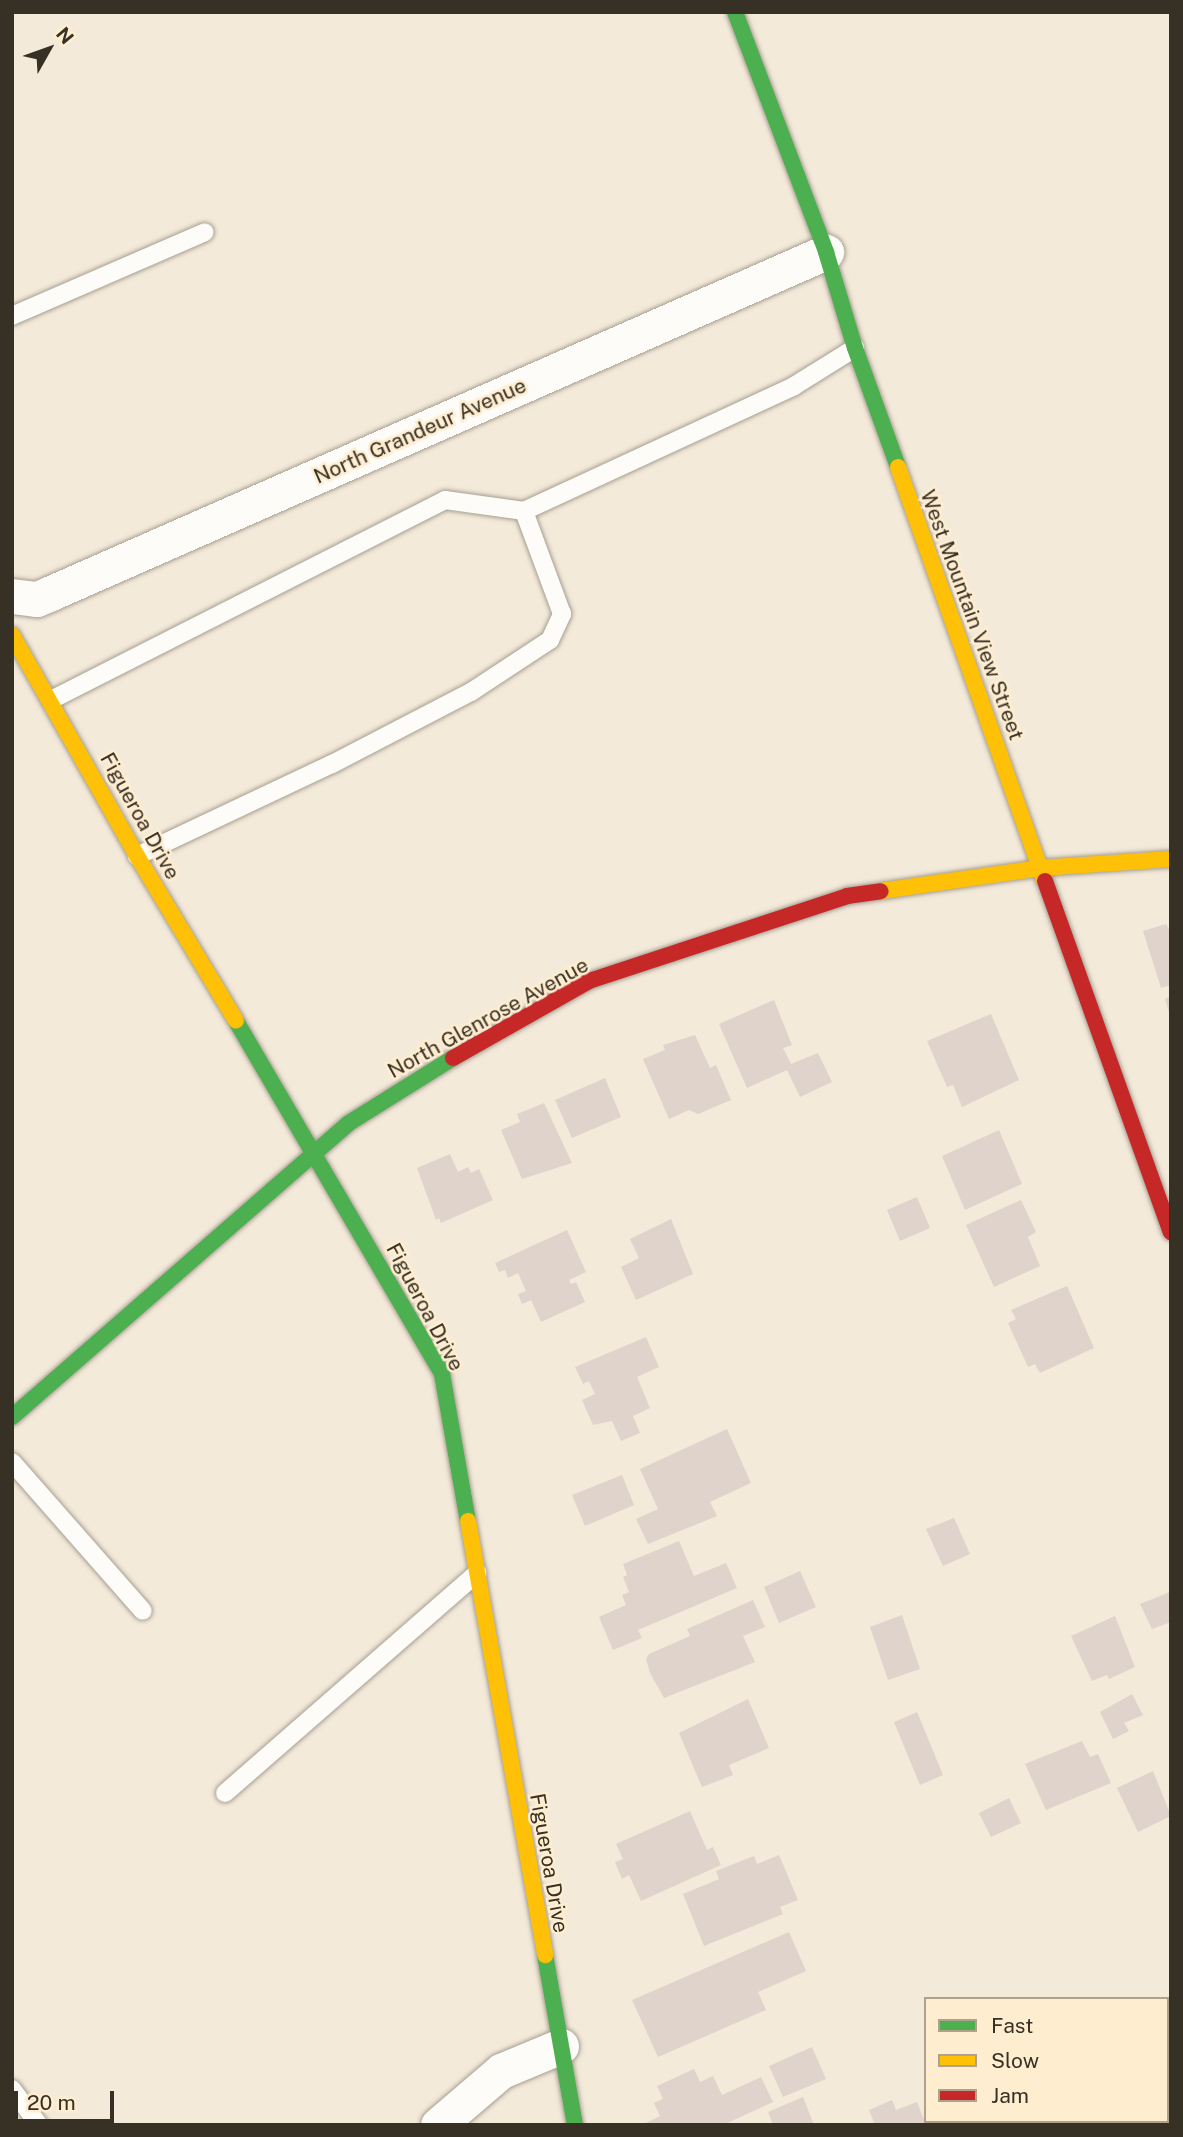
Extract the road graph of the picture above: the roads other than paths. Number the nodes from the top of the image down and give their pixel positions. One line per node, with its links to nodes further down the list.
1 (735, 12): 3 (street, West Mountain View Street)
2 (205, 232): 4 (lane)
3 (826, 252): 5 (street, West Mountain View Street); 7 (street, North Grandeur Avenue)
4 (12, 316)
5 (855, 348): 6 (lane); 12 (street, West Mountain View Street)
6 (524, 511): 9 (lane); 10 (lane)
7 (12, 596)
8 (12, 635): 9 (street, Figueroa Drive)
9 (51, 700): 10 (street, Figueroa Drive)
10 (137, 856): 13 (street, Figueroa Drive)
11 (1171, 859): 12 (street, North Glenrose Avenue)
12 (1041, 868): 13 (street, North Glenrose Avenue); 14 (street, West Mountain View Street)
13 (315, 1152): 15 (street, North Glenrose Avenue); 17 (street, Figueroa Drive)
14 (1171, 1232)
15 (12, 1416)
16 (12, 1462): 18 (lane)
17 (477, 1573): 19 (lane); 20 (street, Figueroa Drive)
18 (143, 1611)
19 (225, 1793)
20 (561, 2046): 23 (street); 24 (street, Figueroa Drive)
21 (12, 2089): 22 (lane)
22 (40, 2125)
23 (438, 2125)
24 (575, 2125)

